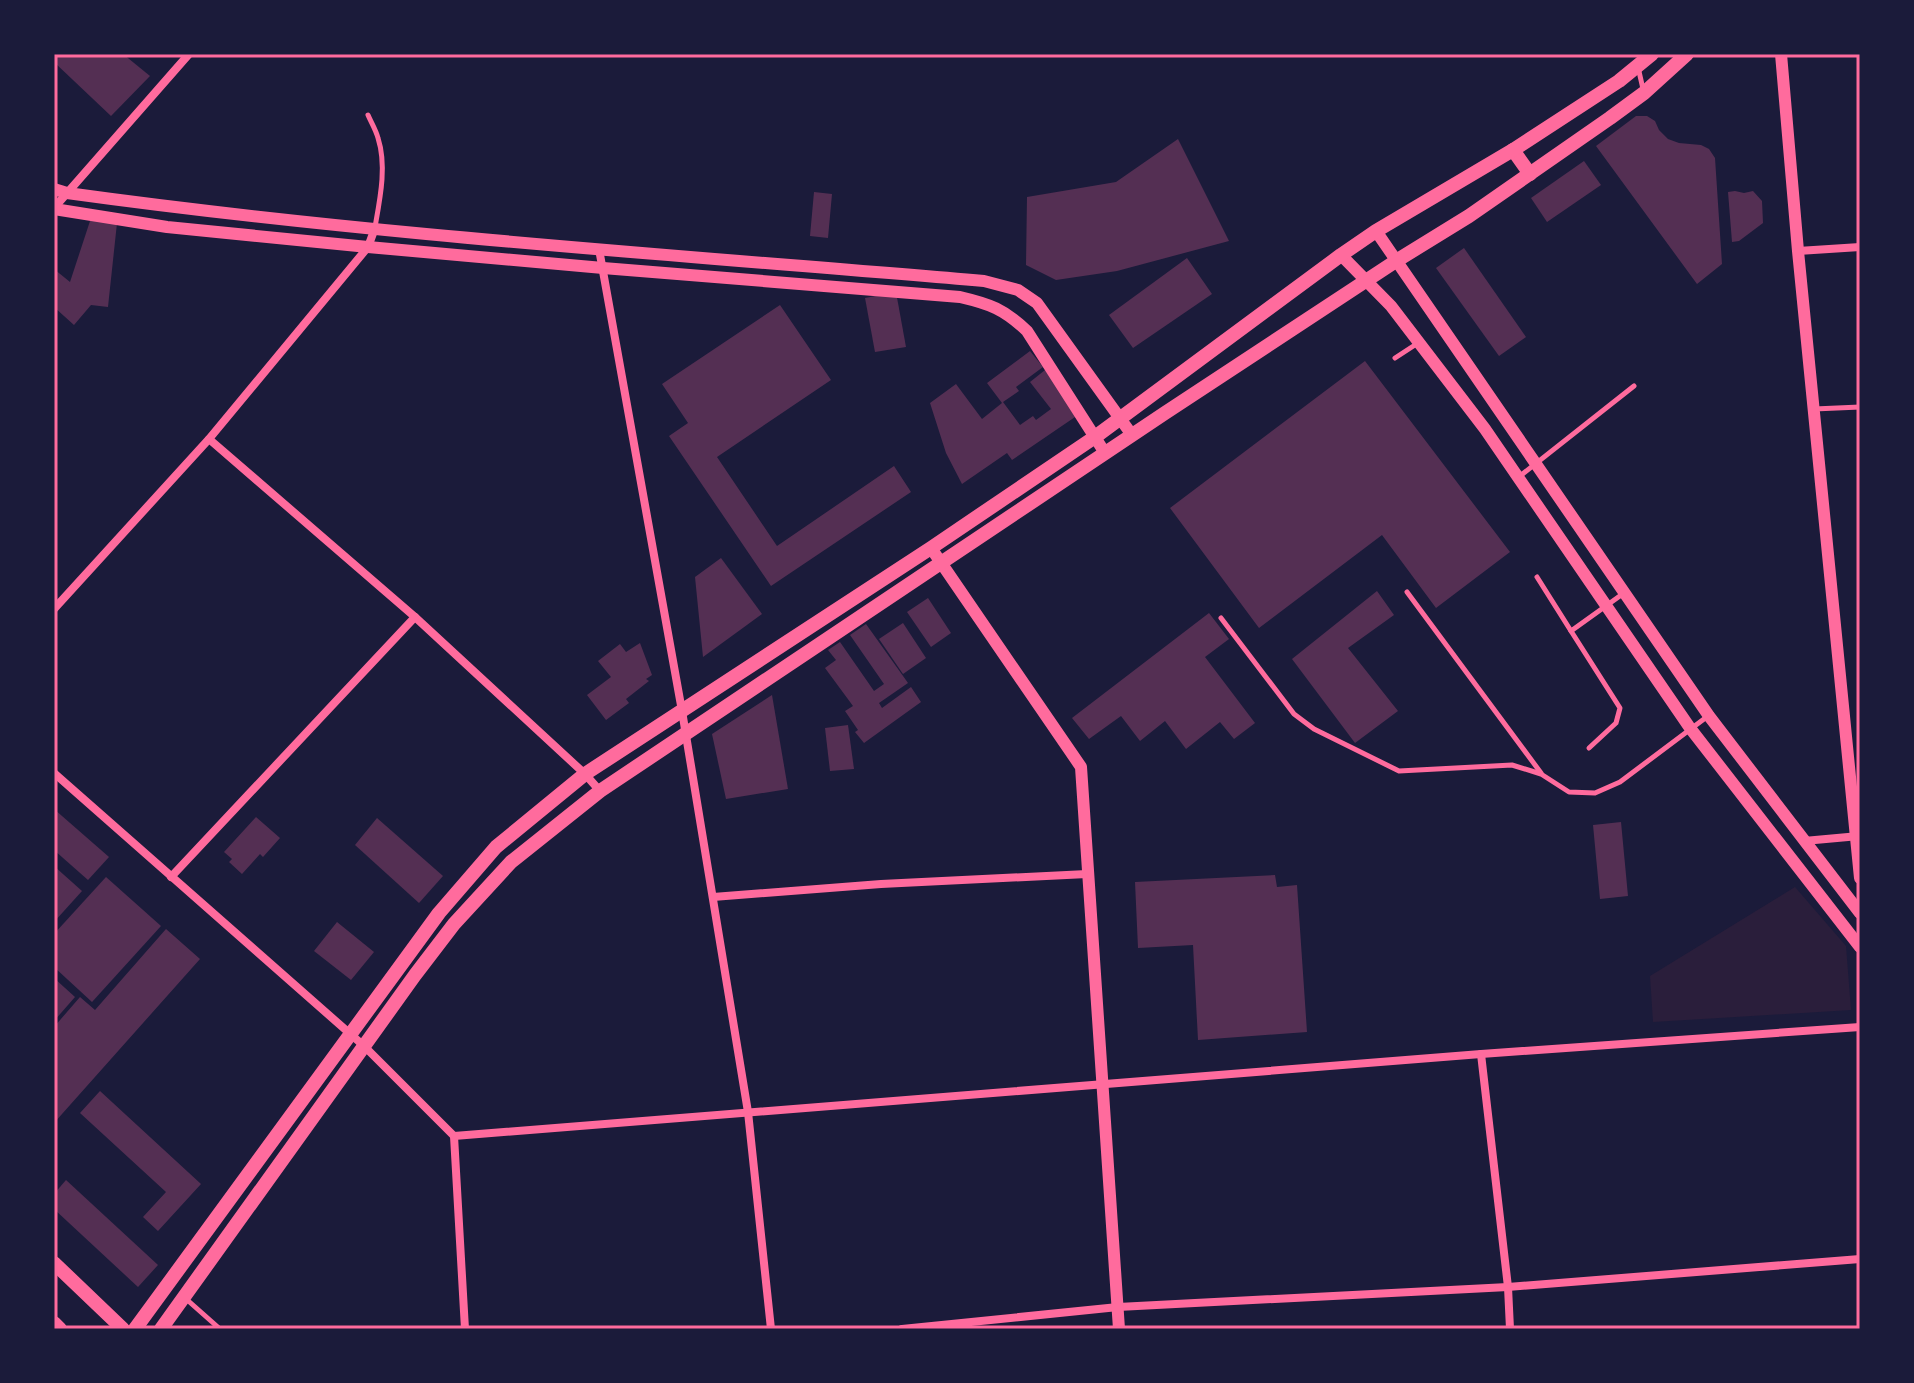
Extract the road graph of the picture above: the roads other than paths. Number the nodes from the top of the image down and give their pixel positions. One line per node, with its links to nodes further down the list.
1 (189, 54): 13 (street)
2 (1652, 54): 5 (main road)
3 (1687, 54): 6 (main road)
4 (1781, 54): 22 (street)
5 (1638, 67): 6 (lane); 7 (main road)
6 (1644, 93): 9 (main road)
7 (1571, 111): 9 (main road); 10 (main road)
8 (368, 115): 16 (lane)
9 (1587, 135): 11 (main road)
10 (1513, 150): 11 (main road); 17 (main road)
11 (1530, 174): 24 (main road)
12 (54, 189): 13 (street)
13 (67, 193): 14 (street); 15 (street)
14 (54, 208): 18 (street)
15 (217, 212): 16 (street); 18 (street)
16 (375, 228): 19 (street); 21 (street)
17 (1376, 231): 23 (main road); 24 (street)
18 (216, 232): 19 (street)
19 (368, 247): 26 (street); 39 (street)
20 (1860, 247): 22 (street)
21 (599, 249): 25 (street); 26 (street)
22 (1798, 251): 35 (street)
23 (1341, 255): 27 (street); 29 (main road)
24 (1396, 261): 27 (main road); 41 (street)
25 (819, 267): 28 (street); 36 (street)
26 (603, 268): 28 (street); 55 (street)
27 (1366, 280): 30 (street); 31 (main road)
28 (817, 285): 38 (street)
29 (1234, 334): 31 (main road); 36 (main road)
30 (1418, 343): 32 (lane); 42 (street)
31 (1249, 357): 37 (main road)
32 (1395, 358)
33 (1634, 386): 41 (lane)
34 (1860, 407): 35 (lane)
35 (1814, 409): 66 (street)
36 (1121, 418): 37 (street); 38 (main road)
37 (1132, 435): 40 (main road)
38 (1095, 437): 40 (street); 43 (main road)
39 (209, 439): 49 (street); 50 (street)
40 (1105, 453): 44 (main road)
41 (1536, 463): 42 (lane); 47 (street)
42 (1519, 477): 48 (street)
43 (931, 548): 44 (street); 53 (main road)
44 (941, 562): 54 (main road); 68 (street)
45 (1537, 577): 52 (lane)
46 (1407, 592): 62 (lane)
47 (1625, 592): 48 (lane); 56 (street)
48 (1606, 605): 52 (lane); 57 (street)
49 (54, 609)
50 (415, 617): 61 (street); 69 (street)
51 (1221, 618): 62 (lane)
52 (1571, 631): 59 (lane)
53 (782, 645): 54 (lane); 55 (main road)
54 (793, 661): 58 (main road)
55 (682, 711): 58 (street); 61 (main road)
56 (1709, 716): 57 (lane); 63 (street)
57 (1690, 728): 62 (lane); 65 (street)
58 (685, 733): 64 (main road); 71 (street)
59 (1589, 748)
60 (54, 773): 69 (street)
61 (585, 774): 64 (street); 72 (main road)
62 (1541, 774)
63 (1761, 784): 65 (street); 67 (street)
64 (600, 791): 74 (main road)
65 (1744, 798): 75 (street)
66 (1858, 836): 67 (street); 70 (street)
67 (1804, 841): 73 (street)
68 (1087, 874): 71 (street); 80 (street)
69 (171, 877): 77 (street)
70 (1860, 878)
71 (713, 897): 81 (street)
72 (439, 913): 74 (main road); 77 (main road)
73 (1860, 913)
74 (454, 924): 78 (main road)
75 (1860, 947)
76 (1860, 1027): 79 (street)
77 (349, 1035): 78 (street); 83 (main road)
78 (364, 1046): 82 (street); 84 (main road)
79 (1481, 1054): 80 (street); 87 (street)
80 (1104, 1083): 81 (street); 89 (street)
81 (748, 1112): 82 (street); 97 (street)
82 (454, 1136): 96 (street)
83 (220, 1213): 84 (main road); 93 (main road)
84 (236, 1224): 88 (main road)
85 (1860, 1259): 87 (street)
86 (54, 1263): 92 (main road)
87 (1508, 1287): 89 (street); 100 (street)
88 (184, 1297): 94 (main road); 95 (lane)
89 (1118, 1307): 98 (street); 99 (street)
90 (54, 1323): 91 (main road)
91 (60, 1329)
92 (123, 1329)
93 (135, 1329)
94 (161, 1329)
95 (220, 1329)
96 (465, 1329)
97 (771, 1329)
98 (902, 1329)
99 (1119, 1329)
100 (1510, 1329)

